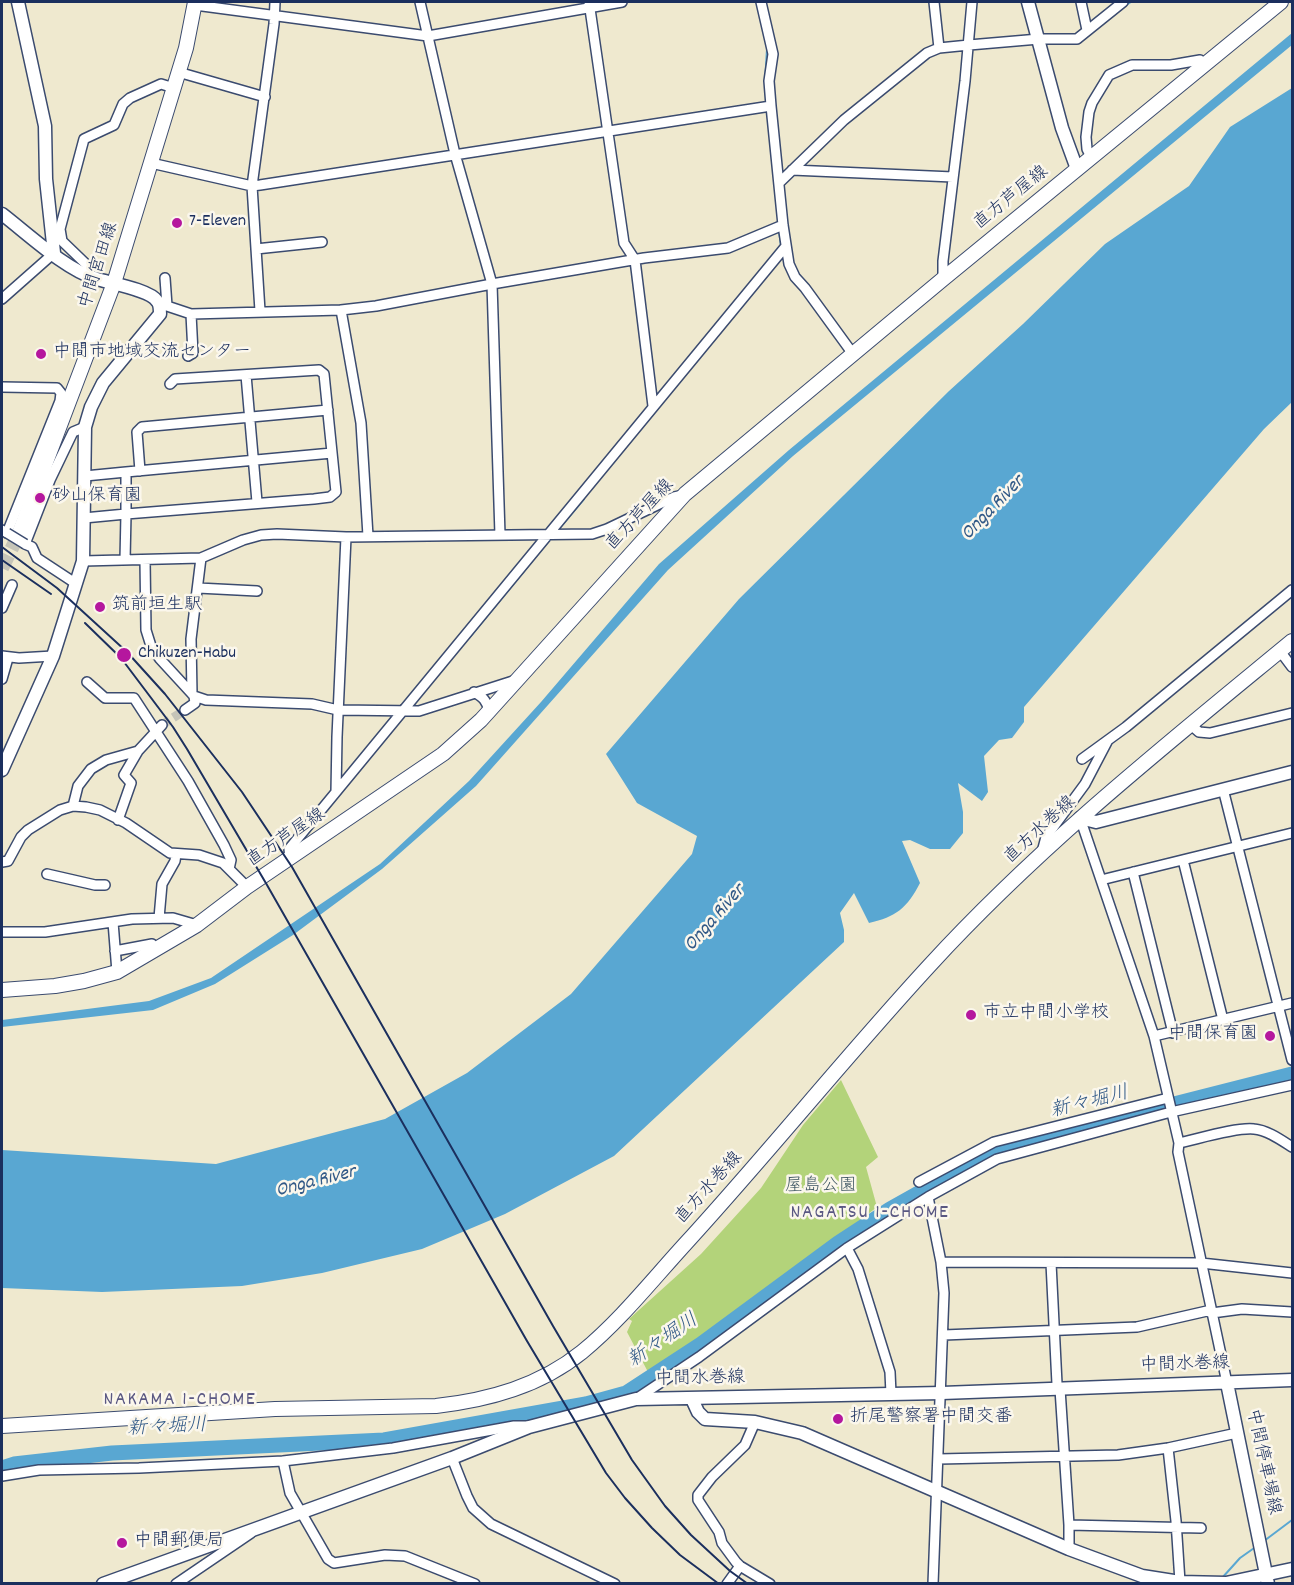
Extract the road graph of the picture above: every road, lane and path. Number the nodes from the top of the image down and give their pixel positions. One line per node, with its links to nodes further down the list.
1 (18, 2): 39 (street)
2 (275, 2): 14 (street)
3 (420, 2): 16 (street)
4 (622, 2): 13 (street)
5 (761, 2): 24 (street)
6 (934, 2): 19 (street)
7 (972, 2): 18 (street)
8 (1028, 2): 17 (street)
9 (1081, 2): 15 (street)
10 (1123, 2): 15 (street)
11 (1281, 2): 20 (main road, 直方芦屋線)
12 (195, 3): 14 (street); 21 (main road, 中間宮田線)
13 (589, 4): 16 (street); 25 (street)
14 (274, 17): 16 (street); 23 (street)
15 (1087, 30): 17 (street)
16 (428, 36): 26 (street)
17 (1039, 39): 18 (street); 29 (street)
18 (969, 45): 19 (street); 31 (street)
19 (939, 48): 30 (street)
20 (1204, 64): 27 (main road, 直方芦屋線); 27 (street)
21 (178, 72): 22 (main road, 中間宮田線); 23 (street)
22 (174, 88): 28 (main road, 中間宮田線); 41 (street)
23 (265, 97): 33 (street)
24 (771, 106): 25 (street); 32 (street)
25 (606, 130): 26 (street); 40 (street)
26 (455, 154): 33 (street); 45 (street)
27 (1091, 157): 29 (main road, 直方芦屋線)
28 (151, 164): 33 (street); 44 (main road, 中間宮田線)
29 (1077, 169): 43 (main road, 直方芦屋線)
30 (792, 170): 31 (street); 32 (street)
31 (953, 177): 43 (street)
32 (778, 183): 35 (street)
33 (252, 186): 38 (street)
34 (2, 214): 39 (street)
35 (783, 225): 37 (street); 40 (street)
36 (322, 242): 38 (street)
37 (786, 246): 51 (street); 56 (street)
38 (256, 249): 49 (street)
39 (54, 253): 41 (street); 46 (street)
40 (635, 260): 45 (street); 56 (street)
41 (89, 276): 44 (street)
42 (165, 278): 47 (street)
43 (943, 279): 51 (main road, 直方芦屋線)
44 (114, 283): 47 (street); 71 (main road, 中間宮田線)
45 (492, 284): 48 (street); 69 (street)
46 (2, 299)
47 (163, 306): 50 (street); 59 (street)
48 (341, 310): 49 (street); 72 (street)
49 (260, 312): 50 (street)
50 (191, 314): 52 (street)
51 (853, 354): 65 (main road, 直方芦屋線)
52 (188, 356)
53 (246, 375): 54 (street); 57 (street); 58 (street)
54 (170, 384)
55 (2, 387): 71 (street)
56 (653, 406): 70 (street)
57 (328, 410): 58 (street); 60 (street)
58 (249, 417): 61 (street); 62 (street)
59 (85, 427): 64 (street); 71 (street)
60 (332, 453): 61 (street); 66 (street)
61 (253, 460): 62 (street); 66 (street)
62 (140, 471): 63 (street)
63 (126, 472): 64 (street); 67 (street)
64 (85, 476): 68 (street)
65 (685, 494): 70 (street); 90 (main road, 直方芦屋線)
66 (257, 502): 67 (street)
67 (126, 514): 68 (street); 75 (street)
68 (84, 518): 77 (street)
69 (500, 535): 70 (street); 72 (street)
70 (546, 535): 97 (street)
71 (13, 536): 78 (street)
72 (368, 536): 73 (street)
73 (346, 537): 74 (street); 95 (street)
74 (201, 558): 76 (street); 80 (street)
75 (125, 560): 76 (street); 77 (street)
76 (146, 560): 93 (street)
77 (83, 561): 78 (street)
78 (75, 583): 86 (street)
79 (12, 585): 83 (street)
80 (198, 588): 82 (street); 93 (street)
81 (1293, 590): 101 (street)
82 (257, 591)
83 (2, 608)
84 (1293, 641): 85 (main road, 直方水巻線)
85 (1280, 651): 88 (street); 99 (main road, 直方水巻線)
86 (53, 656): 87 (street); 104 (street)
87 (5, 657): 89 (street)
88 (1293, 667)
89 (2, 679)
90 (516, 680): 92 (street); 96 (main road, 直方芦屋線)
91 (87, 682): 100 (street)
92 (474, 692): 96 (street); 97 (street)
93 (193, 695): 94 (street); 95 (street)
94 (185, 710)
95 (338, 710): 97 (street); 107 (street)
96 (489, 711): 115 (main road, 直方芦屋線)
97 (402, 712): 107 (street)
98 (1293, 713): 99 (street)
99 (1191, 725): 109 (main road, 直方水巻線)
100 (159, 728): 102 (street); 118 (street)
101 (1108, 740): 103 (street); 113 (street)
102 (138, 751): 108 (street); 110 (street)
103 (1082, 759)
104 (2, 771)
105 (1293, 772): 106 (street)
106 (1223, 789): 109 (street); 112 (street)
107 (336, 792): 115 (street)
108 (73, 806): 110 (street); 117 (street)
109 (1080, 818): 113 (main road, 直方水巻線); 121 (street)
110 (118, 820): 114 (street)
111 (1292, 834): 112 (street)
112 (1237, 846): 116 (street); 133 (street)
113 (1042, 852): 161 (main road, 直方水巻線)
114 (176, 854): 118 (street); 124 (street)
115 (290, 858): 123 (main road, 直方芦屋線)
116 (1183, 860): 119 (street); 134 (street)
117 (2, 862)
118 (229, 869): 123 (street)
119 (1133, 872): 121 (street); 135 (street)
120 (47, 874): 122 (street)
121 (1101, 880): 136 (street)
122 (105, 885)
123 (247, 887): 126 (main road, 直方芦屋線)
124 (159, 918): 125 (street); 126 (street)
125 (113, 922): 127 (street); 129 (street)
126 (197, 925): 130 (main road, 直方芦屋線)
127 (2, 933)
128 (152, 944): 129 (street)
129 (115, 951): 130 (street)
130 (117, 972): 131 (main road, 直方芦屋線)
131 (2, 990)
132 (1293, 1004): 133 (street)
133 (1278, 1007): 134 (street); 137 (street)
134 (1223, 1020): 135 (street)
135 (1173, 1033): 136 (street)
136 (1154, 1036): 139 (street)
137 (1293, 1060)
138 (1293, 1085): 139 (street)
139 (1170, 1105): 140 (street); 142 (street); 143 (street)
140 (1179, 1143): 141 (street); 147 (street)
141 (1293, 1147)
142 (919, 1182)
143 (928, 1197): 144 (street); 145 (street)
144 (848, 1248): 157 (street); 158 (street)
145 (941, 1262): 146 (street); 152 (street)
146 (1051, 1263): 147 (street); 151 (street)
147 (1201, 1263): 148 (street); 150 (street)
148 (1293, 1273)
149 (1293, 1312): 150 (street)
150 (1212, 1313): 151 (street); 154 (street)
151 (1054, 1330): 152 (street); 155 (street)
152 (944, 1335): 156 (street)
153 (1293, 1380): 154 (street, 中間水巻線)
154 (1227, 1383): 155 (street, 中間水巻線); 163 (street, 中間停車場線)
155 (1060, 1389): 156 (street, 中間水巻線); 165 (street)
156 (942, 1393): 157 (street, 中間水巻線); 167 (street)
157 (891, 1394): 159 (street, 中間水巻線)
158 (636, 1399): 159 (street, 中間水巻線); 162 (street, 中間水巻線)
159 (692, 1399): 160 (street)
160 (755, 1422): 170 (street); 177 (street)
161 (2, 1426)
162 (529, 1427): 166 (street, 中間水巻線); 168 (street)
163 (1237, 1433): 164 (street); 179 (street, 中間停車場線)
164 (1168, 1448): 165 (street); 174 (street)
165 (1064, 1456): 167 (street); 172 (street)
166 (452, 1458): 171 (street, 中間水巻線); 184 (street)
167 (939, 1459): 170 (street)
168 (283, 1461): 169 (street); 171 (street)
169 (2, 1476)
170 (937, 1490): 176 (street); 187 (street)
171 (301, 1511): 173 (street, 中間水巻線); 183 (street)
172 (1069, 1525): 174 (street); 176 (street)
173 (261, 1527): 181 (street, 中間水巻線); 182 (street)
174 (1176, 1528): 175 (street); 180 (street)
175 (1201, 1528)
176 (1069, 1549): 180 (street)
177 (740, 1566): 185 (street); 186 (street)
178 (1293, 1569): 179 (street)
179 (1267, 1579): 180 (street)
180 (1180, 1582)
181 (103, 1584)
182 (176, 1584)
183 (475, 1584)
184 (615, 1584)
185 (727, 1584)
186 (770, 1584)
187 (933, 1584)

